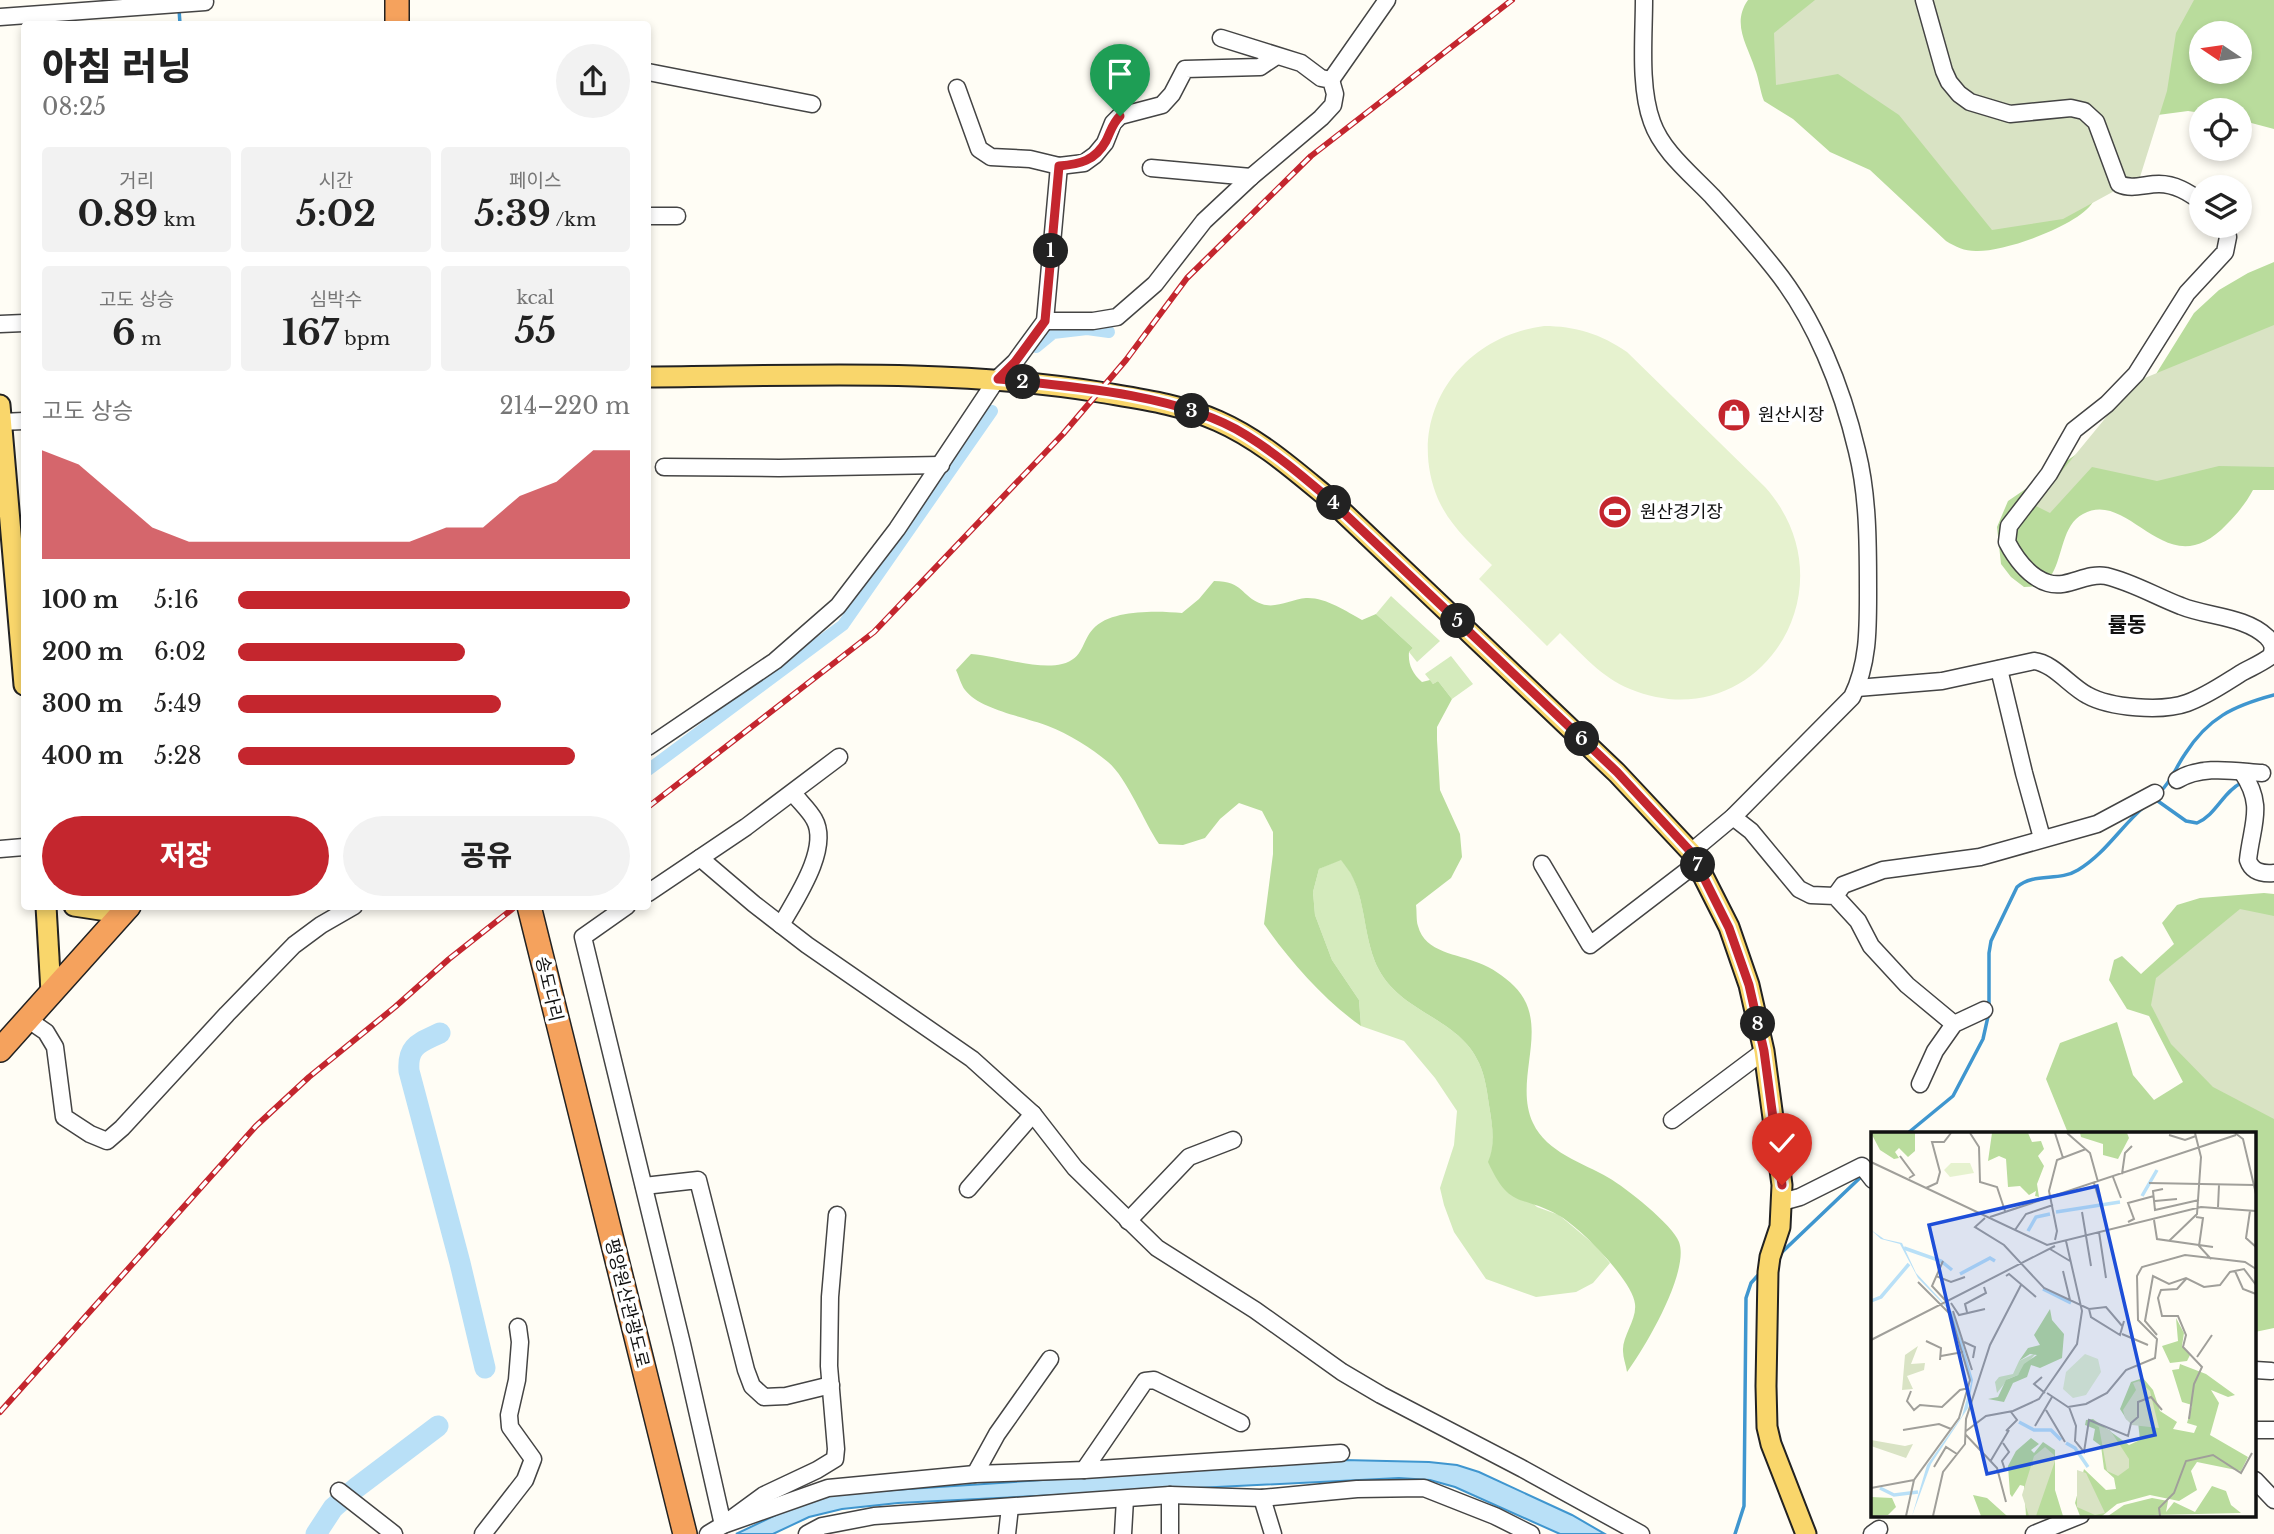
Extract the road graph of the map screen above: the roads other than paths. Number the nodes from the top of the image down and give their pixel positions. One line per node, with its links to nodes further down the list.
1 (397, 0): 7 (highway)
2 (1387, 0): 11 (street)
3 (1644, 0): 32 (street)
4 (1924, 0): 17 (street)
5 (205, 2): 6 (street)
6 (0, 17)
7 (397, 21)
8 (1221, 37): 9 (street)
9 (1275, 57): 11 (street); 14 (street)
10 (651, 73): 13 (street)
11 (1331, 80): 16 (street)
12 (957, 88): 14 (street)
13 (812, 104)
14 (1059, 166): 21 (street)
15 (1151, 168): 16 (street)
16 (1251, 177): 21 (street)
17 (2189, 193)
18 (651, 216): 19 (street)
19 (677, 216)
20 (2228, 238): 31 (street)
21 (1045, 321): 25 (street)
22 (21, 323): 23 (street)
23 (0, 324)
24 (651, 377): 25 (main road)
25 (998, 379): 28 (street); 42 (main road)
26 (1, 416): 27 (street); 30 (main road)
27 (21, 420)
28 (941, 465): 29 (street); 33 (street)
29 (664, 467)
30 (21, 639)
31 (1999, 669): 32 (street); 39 (street)
32 (1857, 688): 38 (street)
33 (651, 745)
34 (839, 757): 36 (street)
35 (2177, 780): 45 (street)
36 (793, 793): 43 (street); 53 (street)
37 (2155, 793): 39 (street)
38 (1733, 817): 42 (street); 47 (street)
39 (2042, 838): 47 (street)
40 (21, 847): 41 (street)
41 (0, 849)
42 (1694, 857): 44 (street); 59 (main road)
43 (700, 858): 46 (street); 53 (street)
44 (1542, 864)
45 (2274, 873)
46 (651, 891)
47 (1835, 896): 57 (street)
48 (46, 910): 54 (main road)
49 (126, 910): 54 (highway)
50 (348, 910): 56 (street)
51 (530, 910): 60 (highway, 송도다리)
52 (621, 910): 66 (street)
53 (781, 925): 62 (street)
54 (51, 992): 56 (highway)
55 (1984, 1010): 57 (street)
56 (27, 1020): 58 (highway)
57 (1954, 1024): 61 (street)
58 (0, 1050)
59 (1764, 1051): 63 (street); 68 (main road)
60 (569, 1072): 95 (highway, 평양원산관광도로)
61 (1920, 1084)
62 (1033, 1114): 67 (street); 70 (street)
63 (1672, 1120)
64 (1233, 1140): 70 (street)
65 (1869, 1174): 68 (street)
66 (643, 1185): 75 (street); 91 (street)
67 (968, 1189)
68 (1782, 1202): 105 (main road)
69 (837, 1215): 75 (street)
70 (1128, 1221): 92 (street)
71 (518, 1327): 94 (street)
72 (1051, 1359): 81 (street)
73 (2256, 1370): 74 (street)
74 (2272, 1371)
75 (831, 1385): 91 (street)
76 (1241, 1423): 80 (street)
77 (2256, 1430): 78 (street)
78 (2274, 1430)
79 (1341, 1453): 80 (street)
80 (1084, 1470): 81 (street)
81 (975, 1474): 91 (street)
82 (2256, 1481): 87 (street)
83 (1170, 1495): 85 (street); 86 (street); 100 (street)
84 (345, 1496): 93 (street)
85 (1262, 1498): 89 (street); 101 (street)
86 (1125, 1499): 88 (street); 99 (street)
87 (2274, 1500)
88 (1010, 1507): 97 (street); 98 (street)
89 (1495, 1516): 102 (street); 103 (street)
90 (2079, 1516): 106 (street)
91 (723, 1525): 96 (street)
92 (1622, 1530): 104 (street)
93 (394, 1534)
94 (483, 1534)
95 (685, 1534)
96 (708, 1534)
97 (807, 1534)
98 (1007, 1534)
99 (1124, 1534)
100 (1170, 1534)
101 (1273, 1534)
102 (1493, 1534)
103 (1531, 1534)
104 (1641, 1534)
105 (1806, 1534)
106 (2034, 1534)

